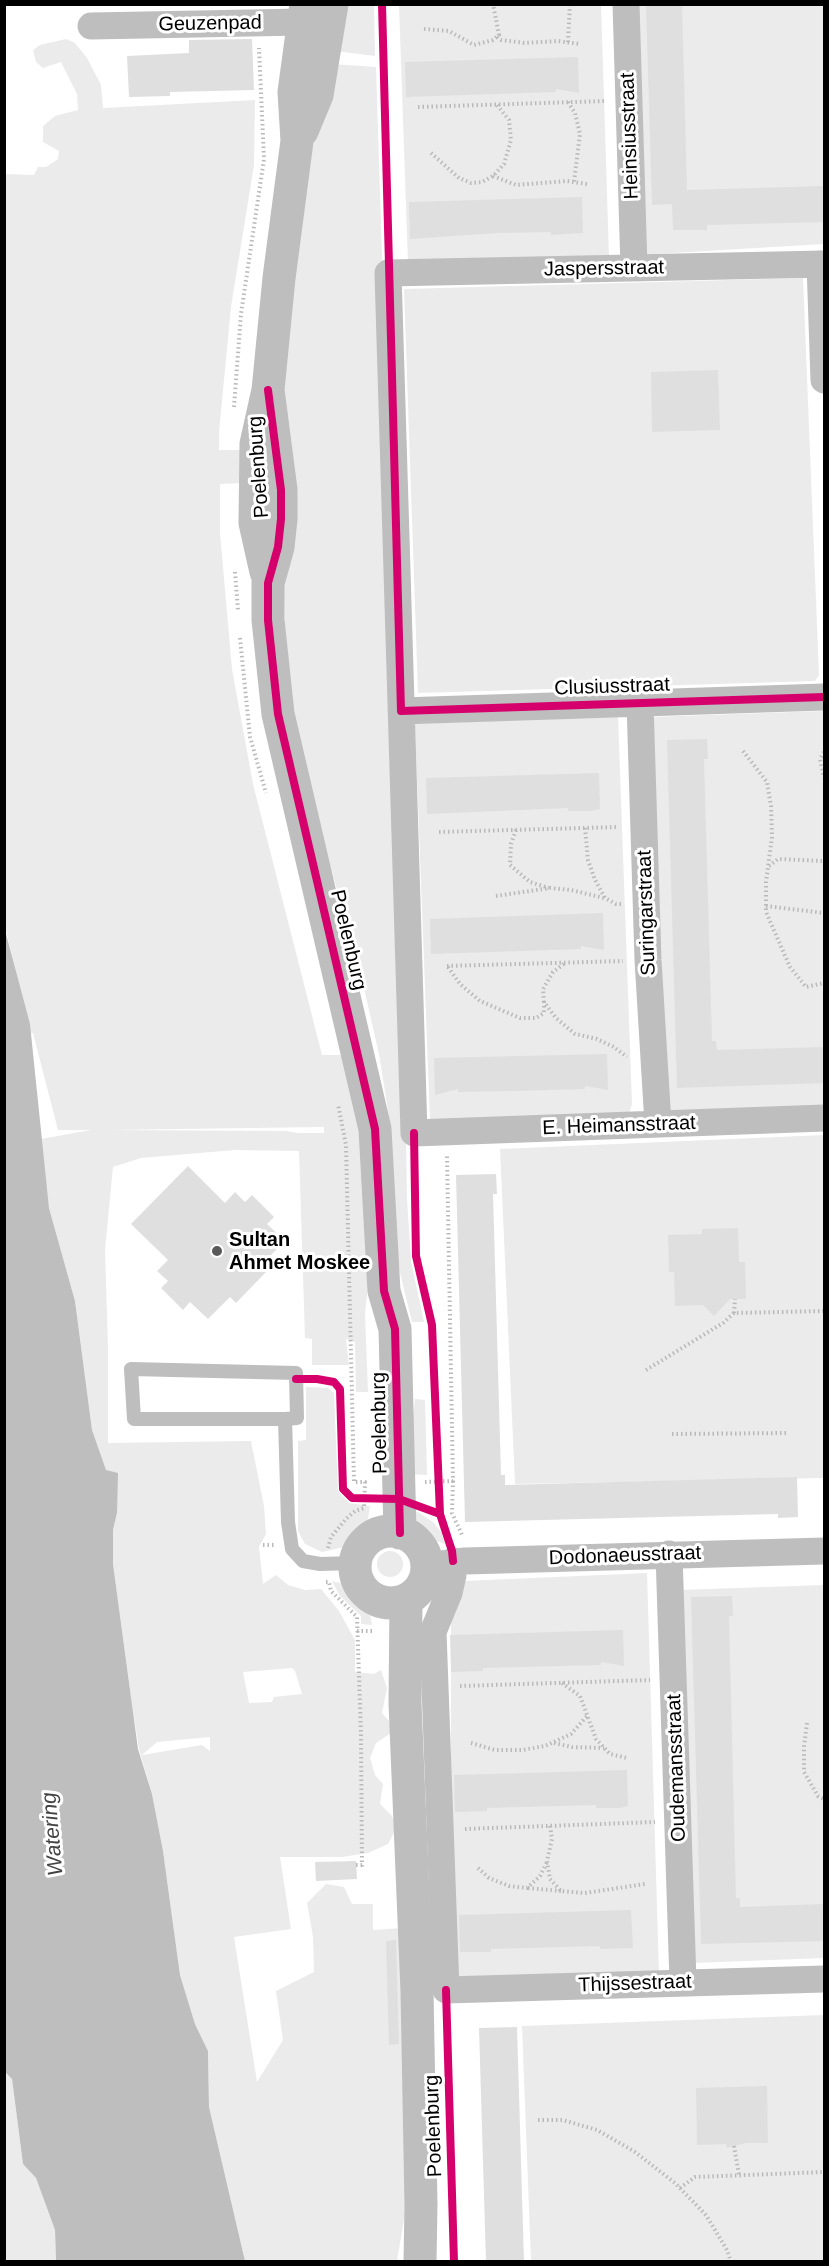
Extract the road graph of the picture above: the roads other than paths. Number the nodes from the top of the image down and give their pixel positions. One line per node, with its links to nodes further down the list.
1 (626, 4): 5 (street, Heinsiusstraat)
2 (318, 14): 3 (street, Geuzenpad); 12 (street, Poelenburg)
3 (91, 26)
4 (822, 264): 5 (street, Jaspersstraat); 6 (street, Jaspersstraat)
5 (634, 268): 9 (street, Jaspersstraat)
6 (825, 380)
7 (825, 697): 8 (street, Clusiusstraat)
8 (640, 703): 9 (street, Clusiusstraat); 11 (street, Suringarstraat)
9 (401, 711): 11 (street, E. Heimansstraat)
10 (825, 1118): 11 (street, E. Heimansstraat)
11 (658, 1124)
12 (384, 1291): 14 (street, Poelenburg); 14 (street, Poelenburg)
13 (285, 1419): 13 (lane); 18 (lane)
14 (390, 1533): 17 (street); 18 (street)
15 (825, 1551): 16 (street, Dodonaeusstraat)
16 (669, 1554): 17 (street, Dodonaeusstraat); 21 (street, Oudemansstraat)
17 (448, 1556): 19 (street); 21 (street, Thijssestraat)
18 (341, 1558): 19 (street)
19 (386, 1611): 22 (street, Poelenburg)
20 (825, 1979): 21 (street, Thijssestraat)
21 (684, 1982)
22 (420, 2262)

